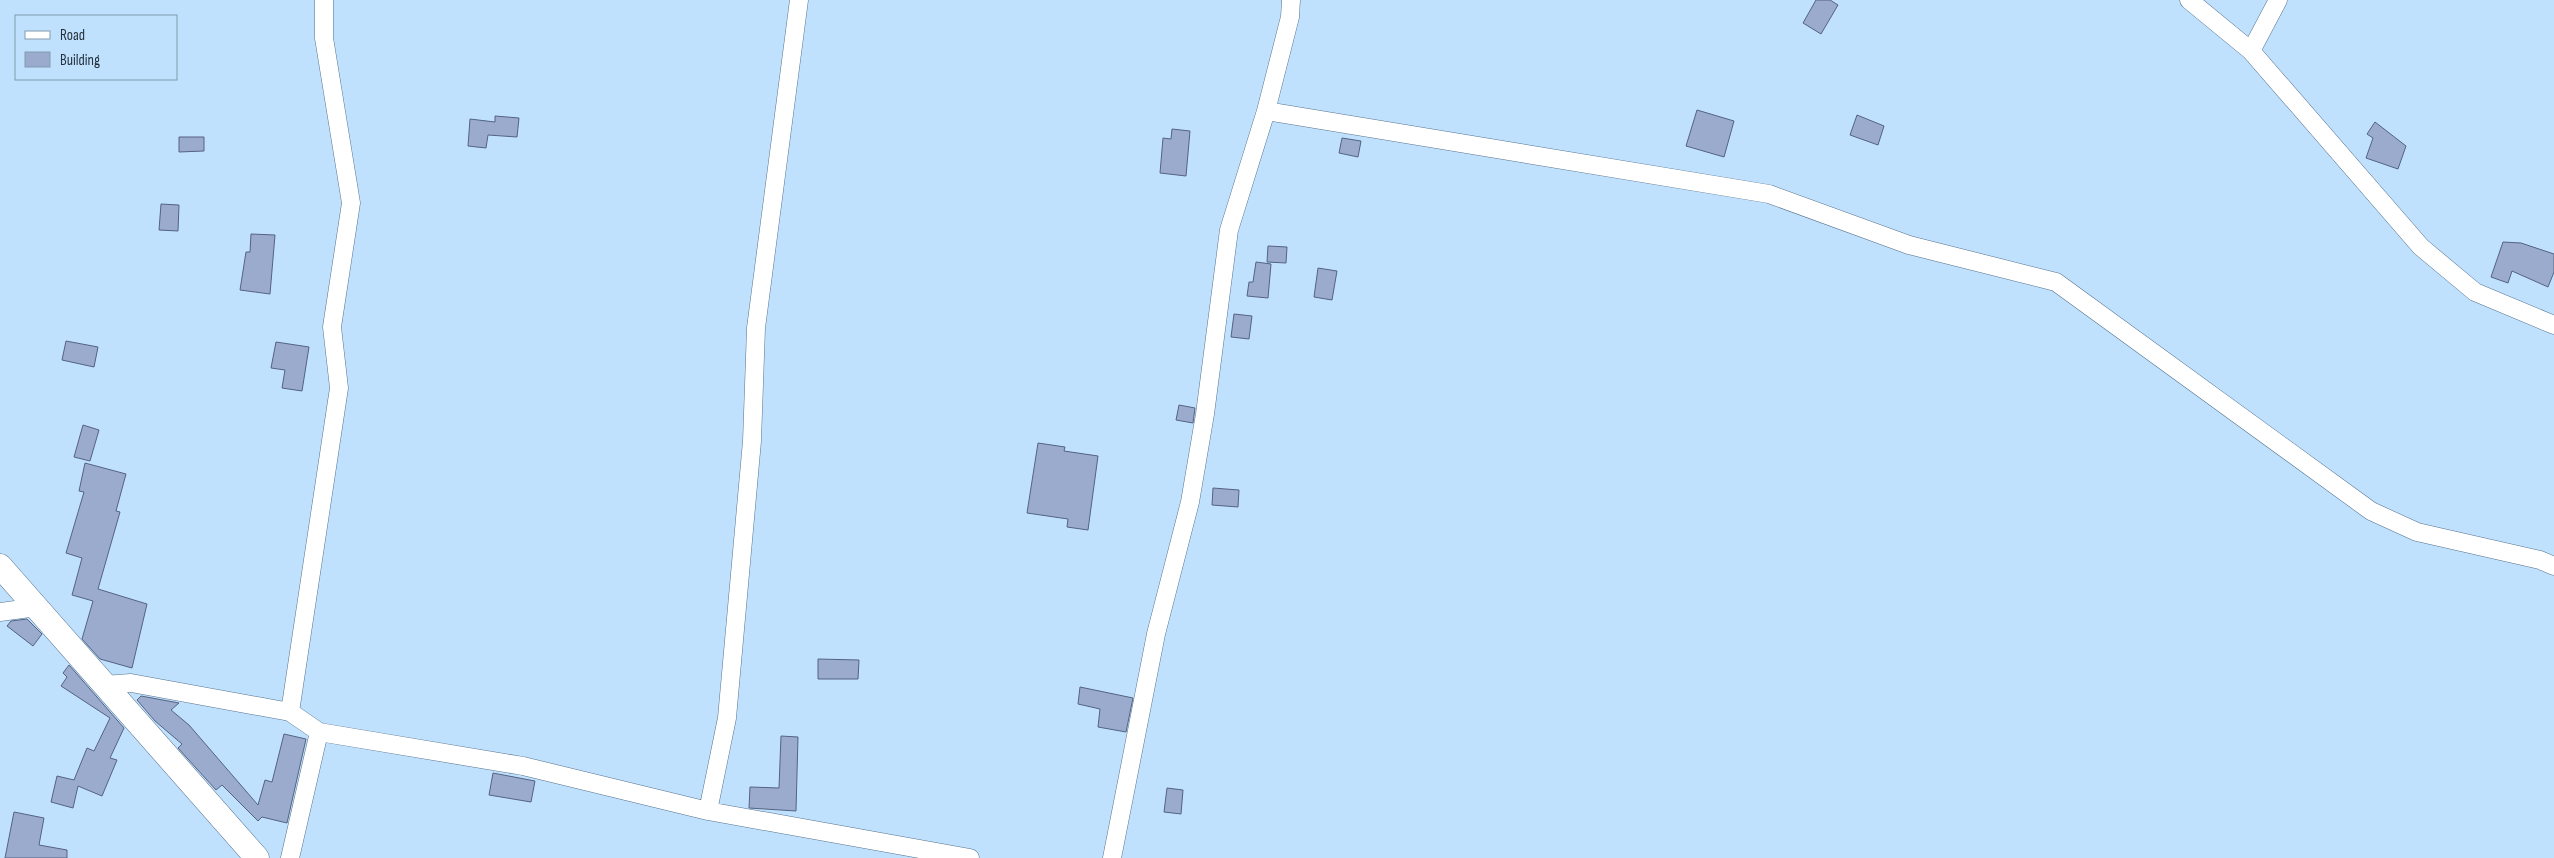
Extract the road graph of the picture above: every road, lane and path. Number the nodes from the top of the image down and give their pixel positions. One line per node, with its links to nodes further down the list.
1 (324, 0): 14 (street)
2 (799, 0): 16 (street)
3 (1292, 0): 7 (street)
4 (2189, 0): 6 (street)
5 (2278, 0): 6 (street)
6 (2251, 51): 8 (street)
7 (1266, 111): 10 (street); 20 (street)
8 (2554, 326)
9 (0, 566): 11 (main road)
10 (2554, 566)
11 (37, 607): 12 (street); 13 (main road)
12 (0, 612)
13 (104, 685): 14 (street); 17 (main road)
14 (290, 712): 15 (street)
15 (319, 732): 16 (street); 18 (street)
16 (708, 811): 19 (street)
17 (257, 858)
18 (290, 858)
19 (970, 858)
20 (1112, 858)

